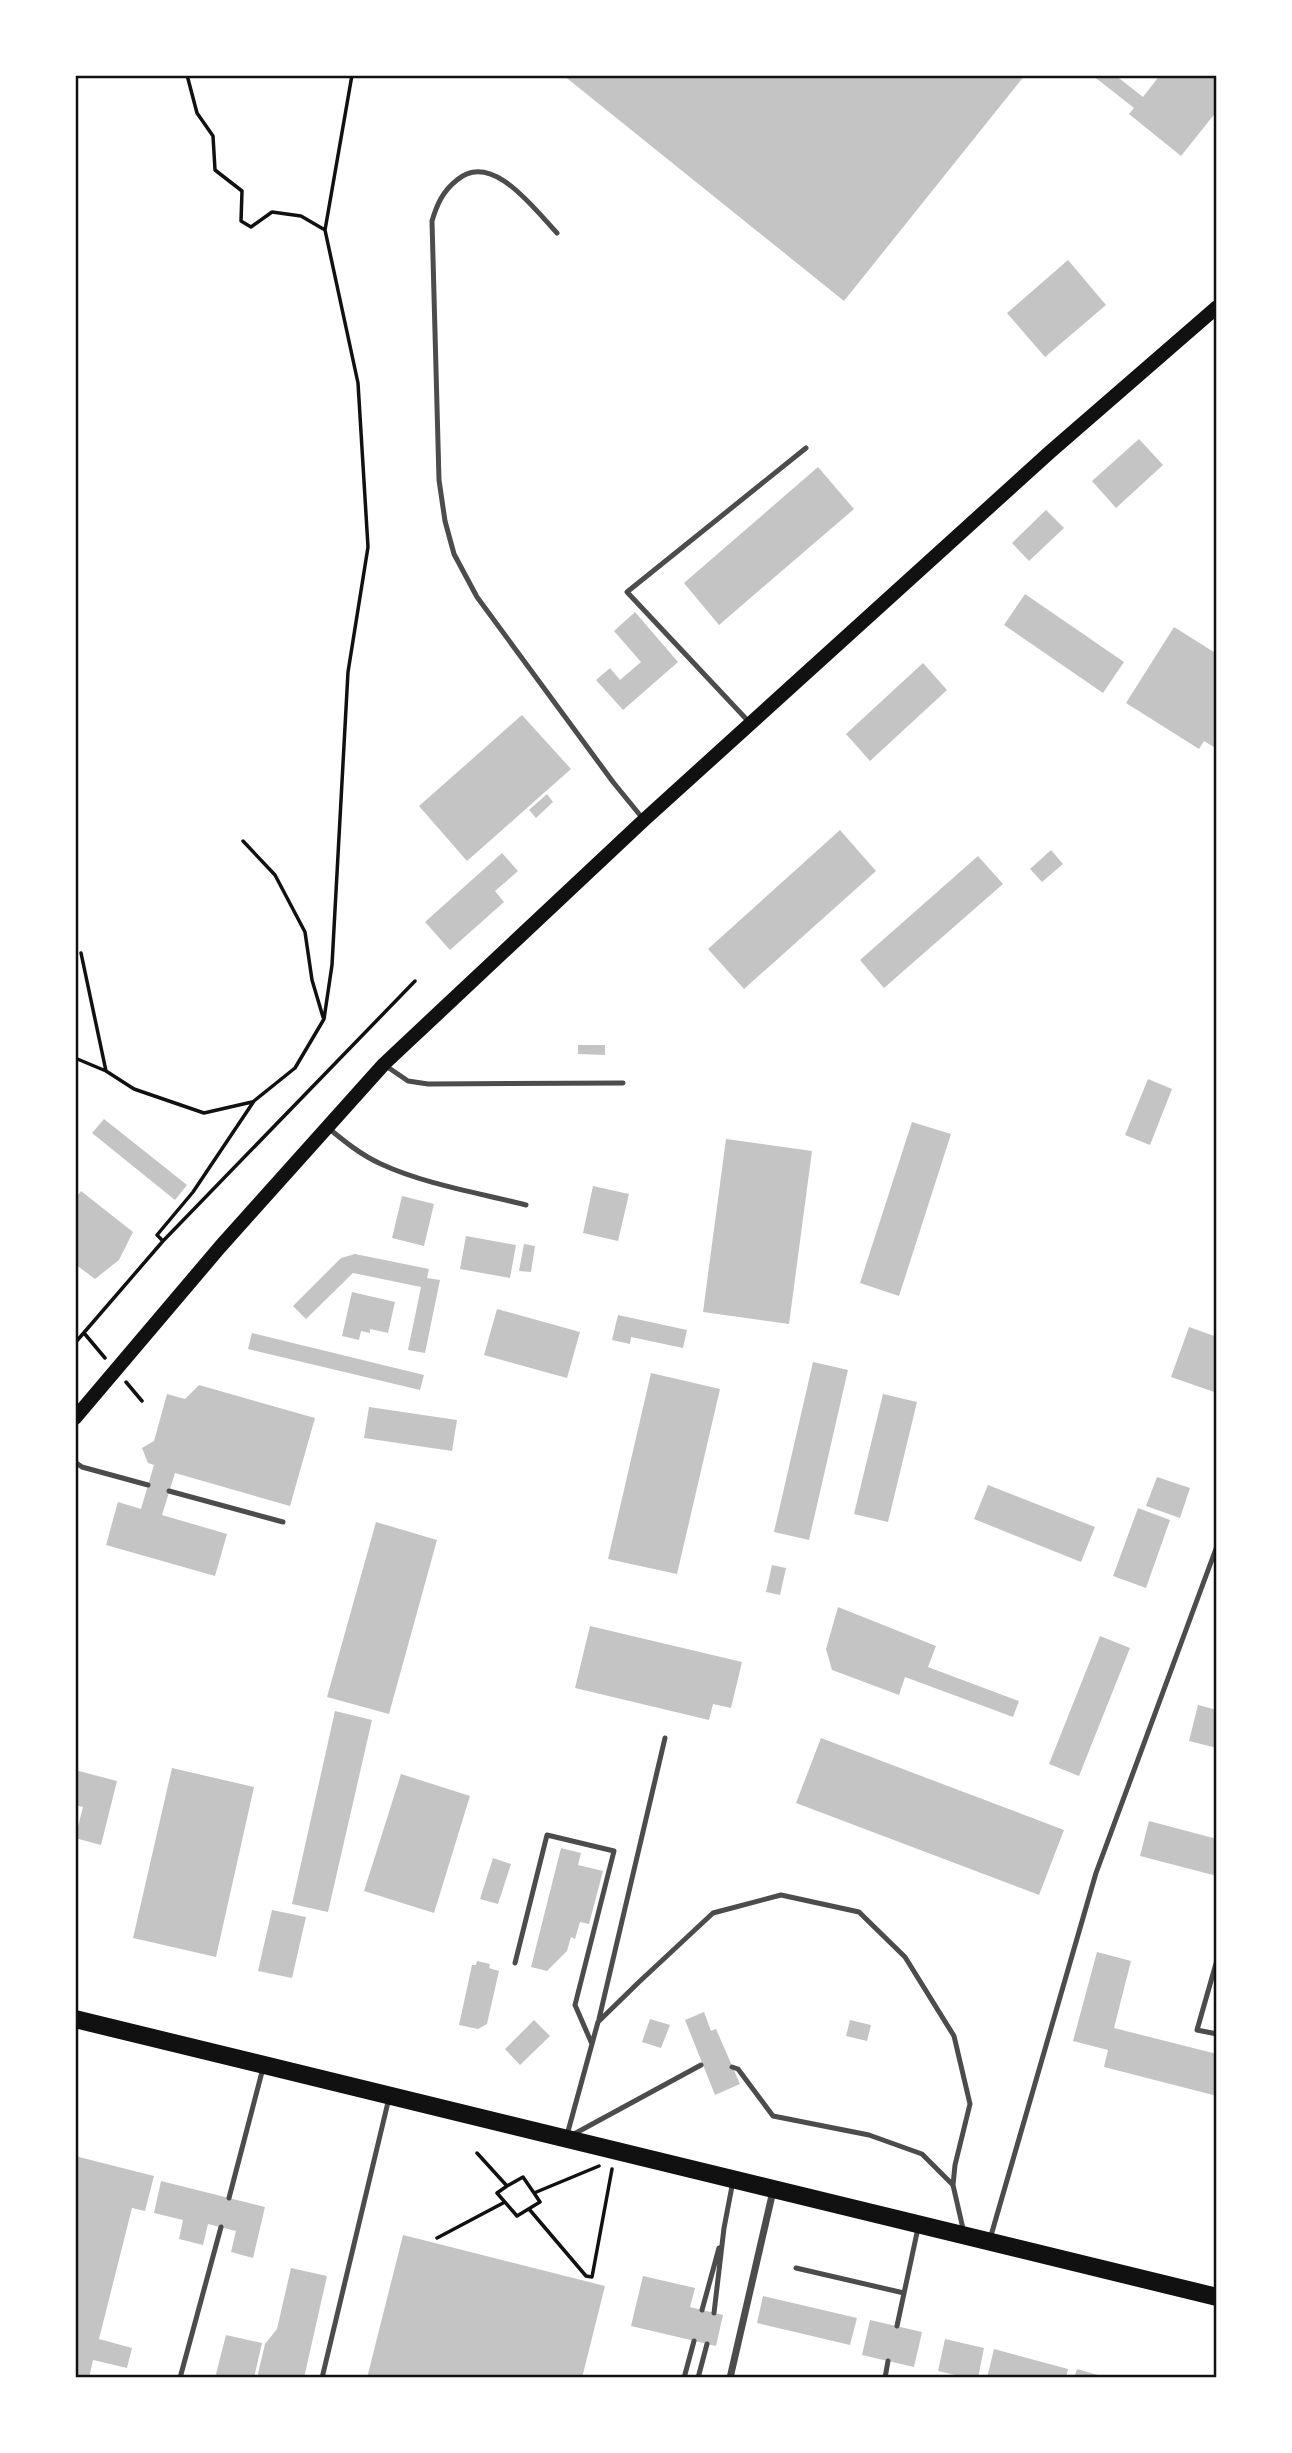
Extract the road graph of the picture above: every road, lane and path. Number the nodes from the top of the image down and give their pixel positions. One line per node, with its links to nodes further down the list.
1 (187, 75): 3 (path)
2 (352, 75): 3 (path)
3 (325, 230): 12 (path)
4 (557, 233): 8 (lane)
5 (1217, 307): 7 (main road)
6 (806, 448): 7 (lane)
7 (750, 723): 8 (main road)
8 (644, 820): 14 (main road)
9 (243, 841): 12 (path)
10 (81, 953): 15 (path)
11 (415, 981): 20 (path)
12 (324, 1019): 17 (path)
13 (75, 1058): 15 (path)
14 (384, 1064): 16 (lane); 18 (main road)
15 (106, 1071): 17 (path)
16 (623, 1083)
17 (254, 1101): 20 (path)
18 (327, 1127): 19 (lane); 22 (main road)
19 (526, 1205)
20 (163, 1241): 21 (path)
21 (75, 1343)
22 (75, 1418)
23 (75, 1462): 24 (lane)
24 (148, 1485)
25 (169, 1491): 26 (lane)
26 (283, 1522)
27 (1217, 1546): 56 (lane)
28 (665, 1738): 32 (lane)
29 (1217, 1960): 33 (lane)
30 (516, 1963): 34 (lane)
31 (75, 2019): 35 (main road)
32 (598, 2022): 34 (lane); 44 (lane)
33 (1217, 2034)
34 (592, 2044): 39 (lane)
35 (264, 2064): 38 (main road); 48 (lane)
36 (701, 2065): 39 (lane)
37 (732, 2067): 44 (lane)
38 (390, 2095): 39 (main road); 67 (lane)
39 (565, 2139): 43 (main road)
40 (477, 2153): 45 (path)
41 (599, 2166): 47 (path)
42 (611, 2169): 50 (path)
43 (733, 2179): 46 (main road); 53 (lane)
44 (953, 2185): 54 (lane)
45 (507, 2186): 47 (path); 49 (path)
46 (774, 2189): 51 (main road); 70 (street)
47 (534, 2193): 50 (path)
48 (229, 2198)
49 (505, 2202): 50 (path); 55 (path)
50 (529, 2209)
51 (918, 2225): 54 (main road); 58 (lane)
52 (220, 2227): 66 (lane)
53 (724, 2228): 60 (lane); 61 (lane)
54 (965, 2236): 56 (main road)
55 (437, 2238)
56 (989, 2242): 59 (main road)
57 (796, 2268): 58 (lane)
58 (904, 2293): 62 (lane)
59 (1217, 2297)
60 (702, 2310)
61 (714, 2313)
62 (897, 2326)
63 (694, 2341): 68 (lane)
64 (707, 2344): 69 (lane)
65 (888, 2361): 71 (lane)
66 (180, 2378)
67 (322, 2378)
68 (684, 2378)
69 (698, 2378)
70 (730, 2378)
71 (885, 2378)

